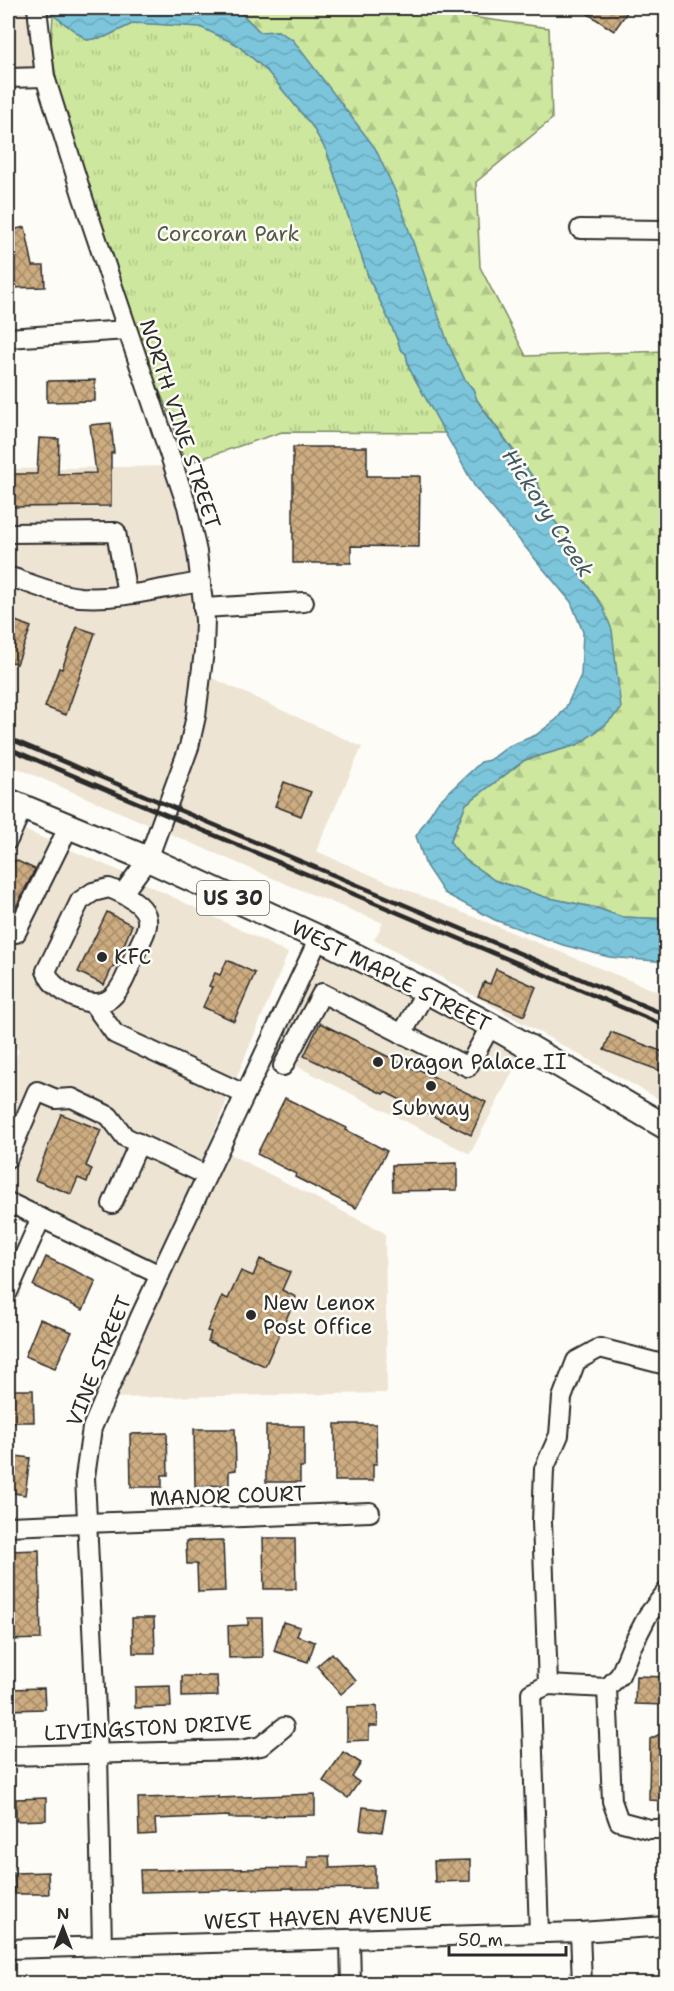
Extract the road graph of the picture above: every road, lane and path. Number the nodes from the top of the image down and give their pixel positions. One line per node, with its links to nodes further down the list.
1 (37, 8): 2 (street, NORTH VINE STREET)
2 (45, 77): 3 (street); 6 (street, NORTH VINE STREET)
3 (8, 78)
4 (580, 229): 5 (street)
5 (666, 230)
6 (127, 330): 7 (street); 10 (street, NORTH VINE STREET)
7 (8, 338)
8 (8, 533): 11 (street)
9 (8, 576): 11 (street)
10 (201, 582): 11 (street); 13 (street, NORTH VINE STREET)
11 (127, 594)
12 (304, 602): 13 (street)
13 (203, 608): 17 (street, NORTH VINE STREET)
14 (15, 804): 15 (main road, WEST MAPLE STREET / US 30); 16 (street)
15 (69, 826): 17 (main road, WEST MAPLE STREET / US 30); 19 (street)
16 (8, 840)
17 (148, 858): 18 (street, NORTH VINE STREET); 20 (main road, WEST MAPLE STREET / US 30)
18 (123, 893): 22 (street); 22 (street)
19 (8, 930)
20 (319, 938): 21 (main road, WEST MAPLE STREET / US 30); 26 (street, VINE STREET)
21 (426, 991): 23 (main road, WEST MAPLE STREET / US 30); 24 (street)
22 (94, 1005): 26 (street)
23 (491, 1026): 24 (street); 27 (main road, WEST MAPLE STREET / US 30)
24 (402, 1034): 25 (street)
25 (284, 1066)
26 (244, 1094): 30 (street, VINE STREET)
27 (666, 1127)
28 (140, 1143): 29 (street); 30 (street); 32 (street)
29 (8, 1158)
30 (207, 1175): 34 (street, VINE STREET)
31 (8, 1202): 33 (street)
32 (112, 1204)
33 (41, 1218): 34 (street); 35 (street)
34 (160, 1275): 38 (street, VINE STREET)
35 (8, 1292)
36 (666, 1365): 41 (street)
37 (370, 1512): 38 (street, MANOR COURT)
38 (89, 1524): 39 (street, MANOR COURT); 44 (street, VINE STREET)
39 (8, 1526)
40 (666, 1592): 42 (street)
41 (548, 1685): 42 (street); 49 (street)
42 (606, 1688): 46 (street)
43 (284, 1727): 44 (street, LIVINGSTON DRIVE)
44 (98, 1754): 45 (street, LIVINGSTON DRIVE); 51 (street, VINE STREET)
45 (8, 1756)
46 (666, 1829)
47 (666, 1926): 48 (street, WEST HAVEN AVENUE)
48 (580, 1932): 49 (street, WEST HAVEN AVENUE); 54 (street)
49 (539, 1934): 50 (street, WEST HAVEN AVENUE)
50 (350, 1940): 51 (street, WEST HAVEN AVENUE); 53 (street)
51 (102, 1947): 52 (street, WEST HAVEN AVENUE)
52 (8, 1949)
53 (351, 1983)
54 (582, 1983)

